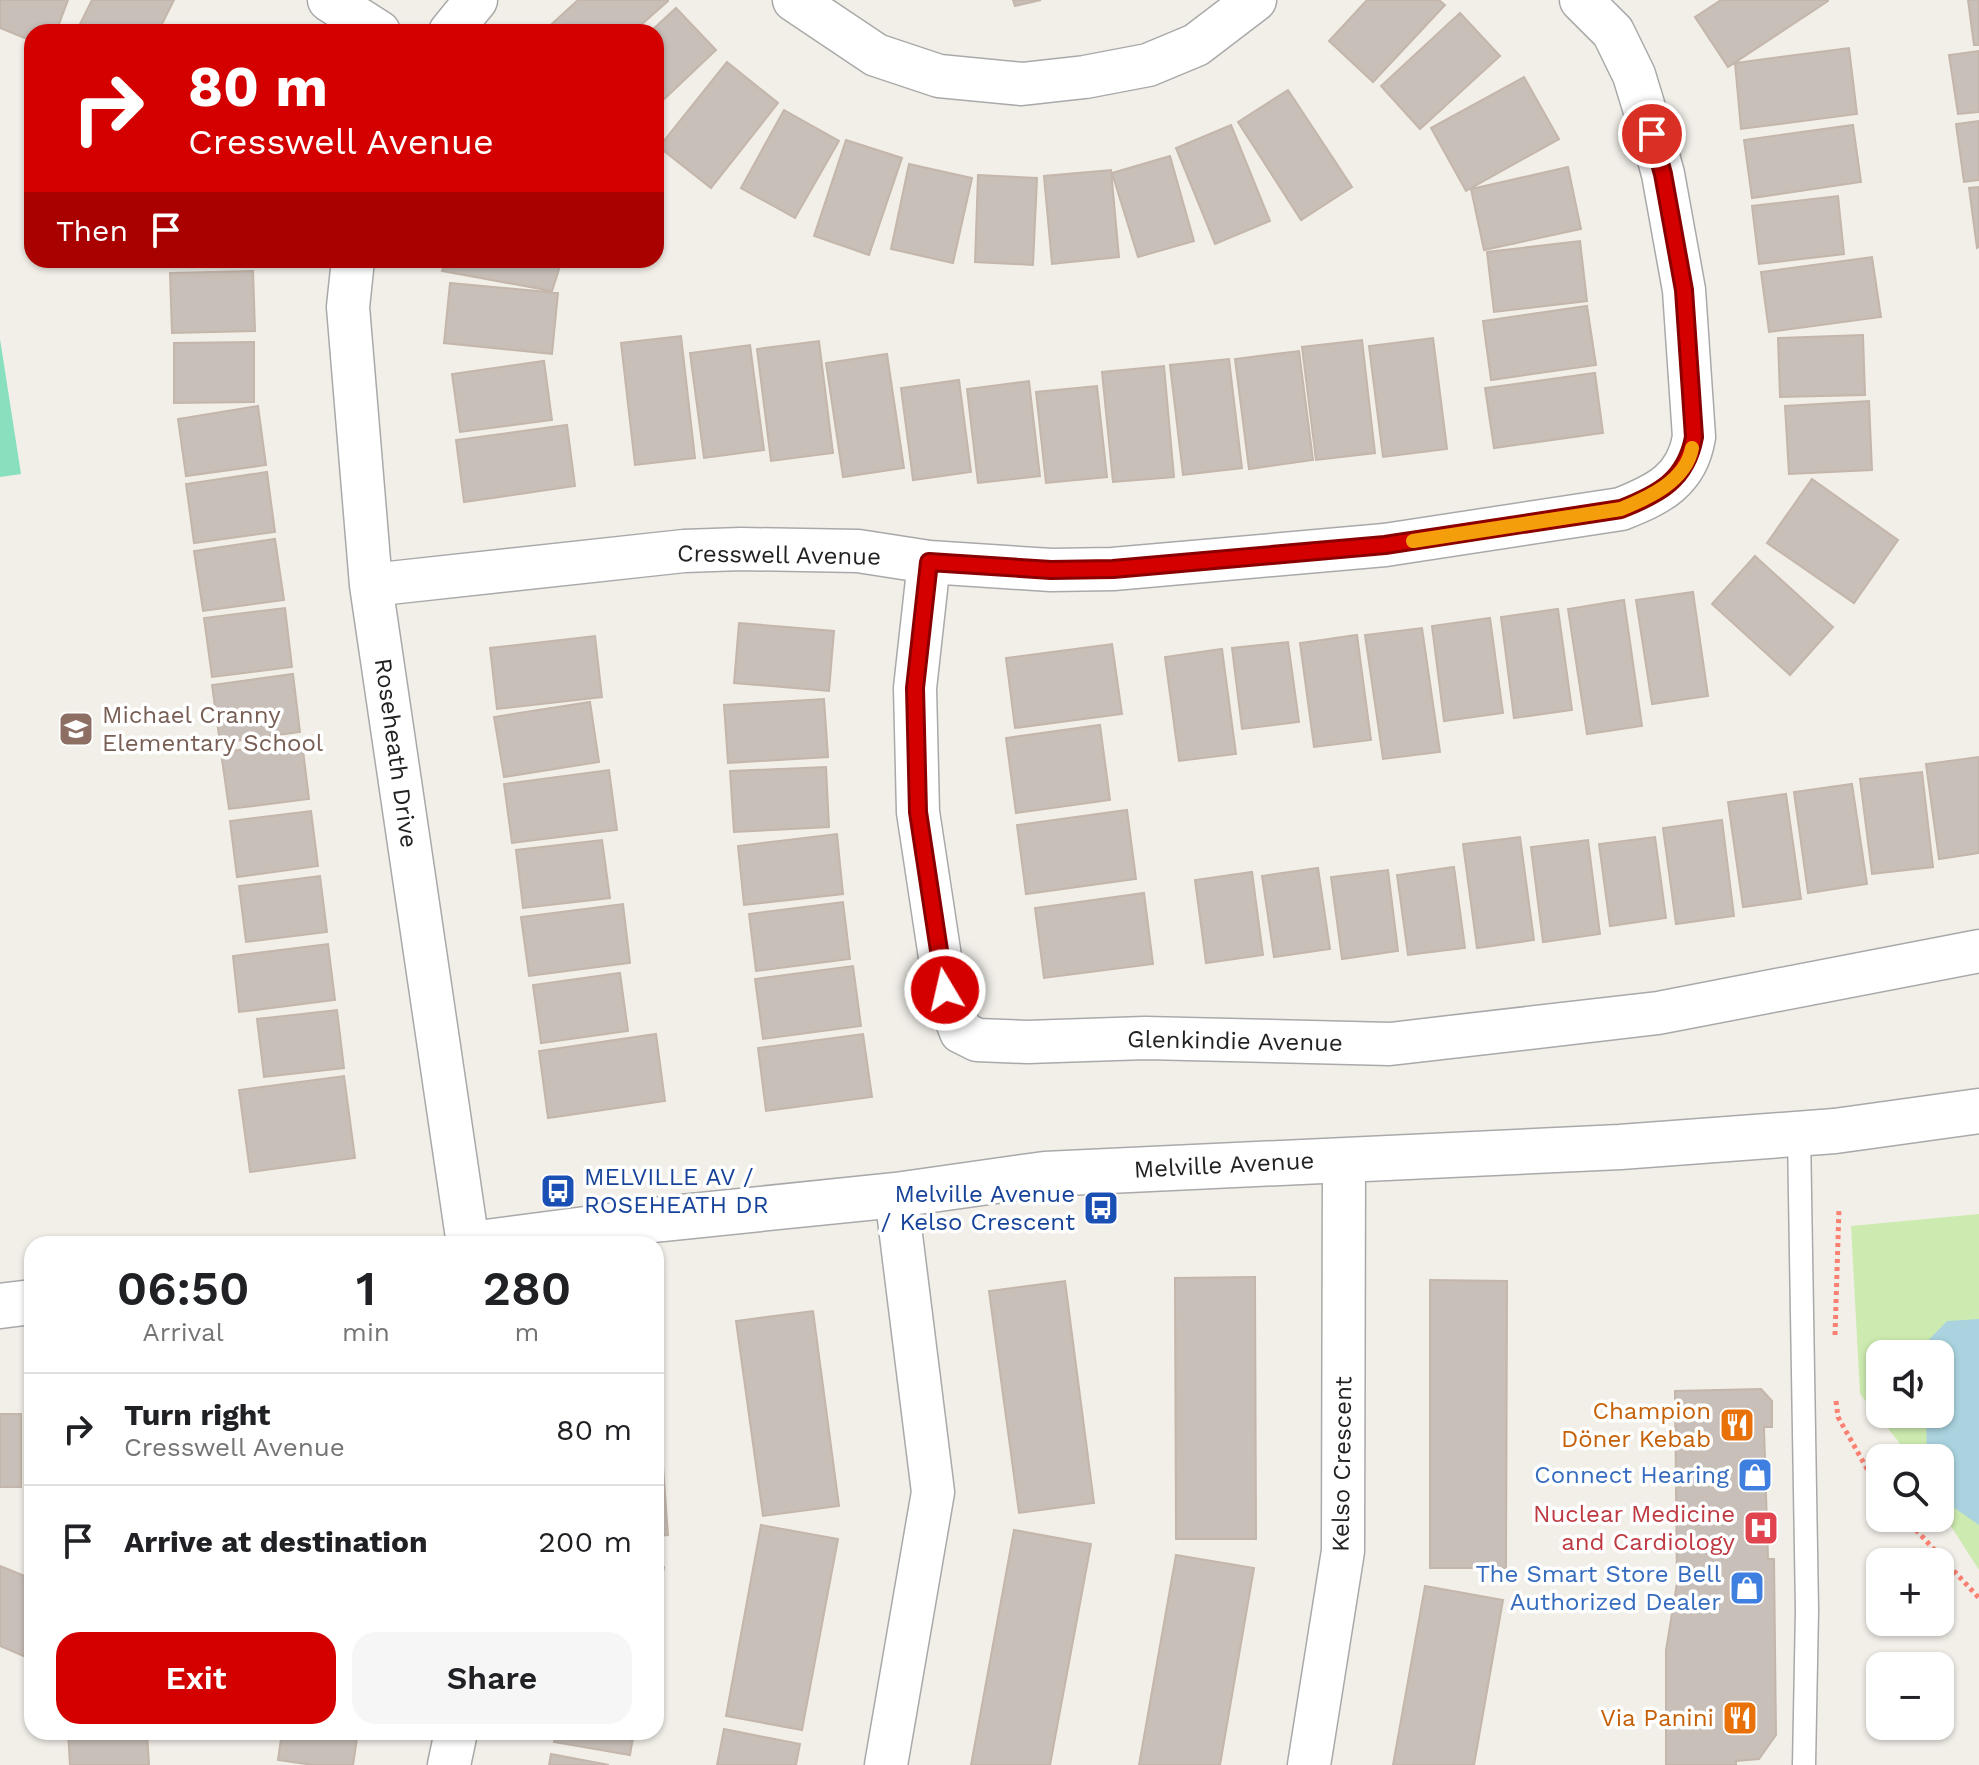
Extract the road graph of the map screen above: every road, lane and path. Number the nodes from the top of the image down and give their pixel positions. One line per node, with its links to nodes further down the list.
1 (329, 0): 6 (street)
2 (476, 0): 7 (street)
3 (794, 0): 4 (street)
4 (1255, 0)
5 (1581, 0): 9 (street, Cresswell Avenue)
6 (366, 24)
7 (456, 24)
8 (352, 268): 10 (street, Roseheath Drive)
9 (929, 562): 10 (street, Cresswell Avenue); 11 (street, Glenkindie Avenue)
10 (371, 585): 17 (street, Roseheath Drive)
11 (1979, 951)
12 (1979, 1111): 13 (street, Melville Avenue)
13 (1799, 1134): 14 (street, Melville Avenue); 30 (lane)
14 (1344, 1160): 15 (street, Melville Avenue); 29 (street, Kelso Crescent)
15 (896, 1195): 18 (street, Melville Avenue); 28 (street)
16 (1839, 1208): 21 (path)
17 (469, 1236)
18 (532, 1236)
19 (24, 1303): 20 (street)
20 (0, 1306)
21 (1834, 1350)
22 (1835, 1392): 23 (path)
23 (1866, 1467)
24 (1918, 1532): 25 (path)
25 (1979, 1598)
26 (454, 1740): 27 (street)
27 (449, 1765)
28 (886, 1765)
29 (1309, 1765)
30 (1804, 1765)

